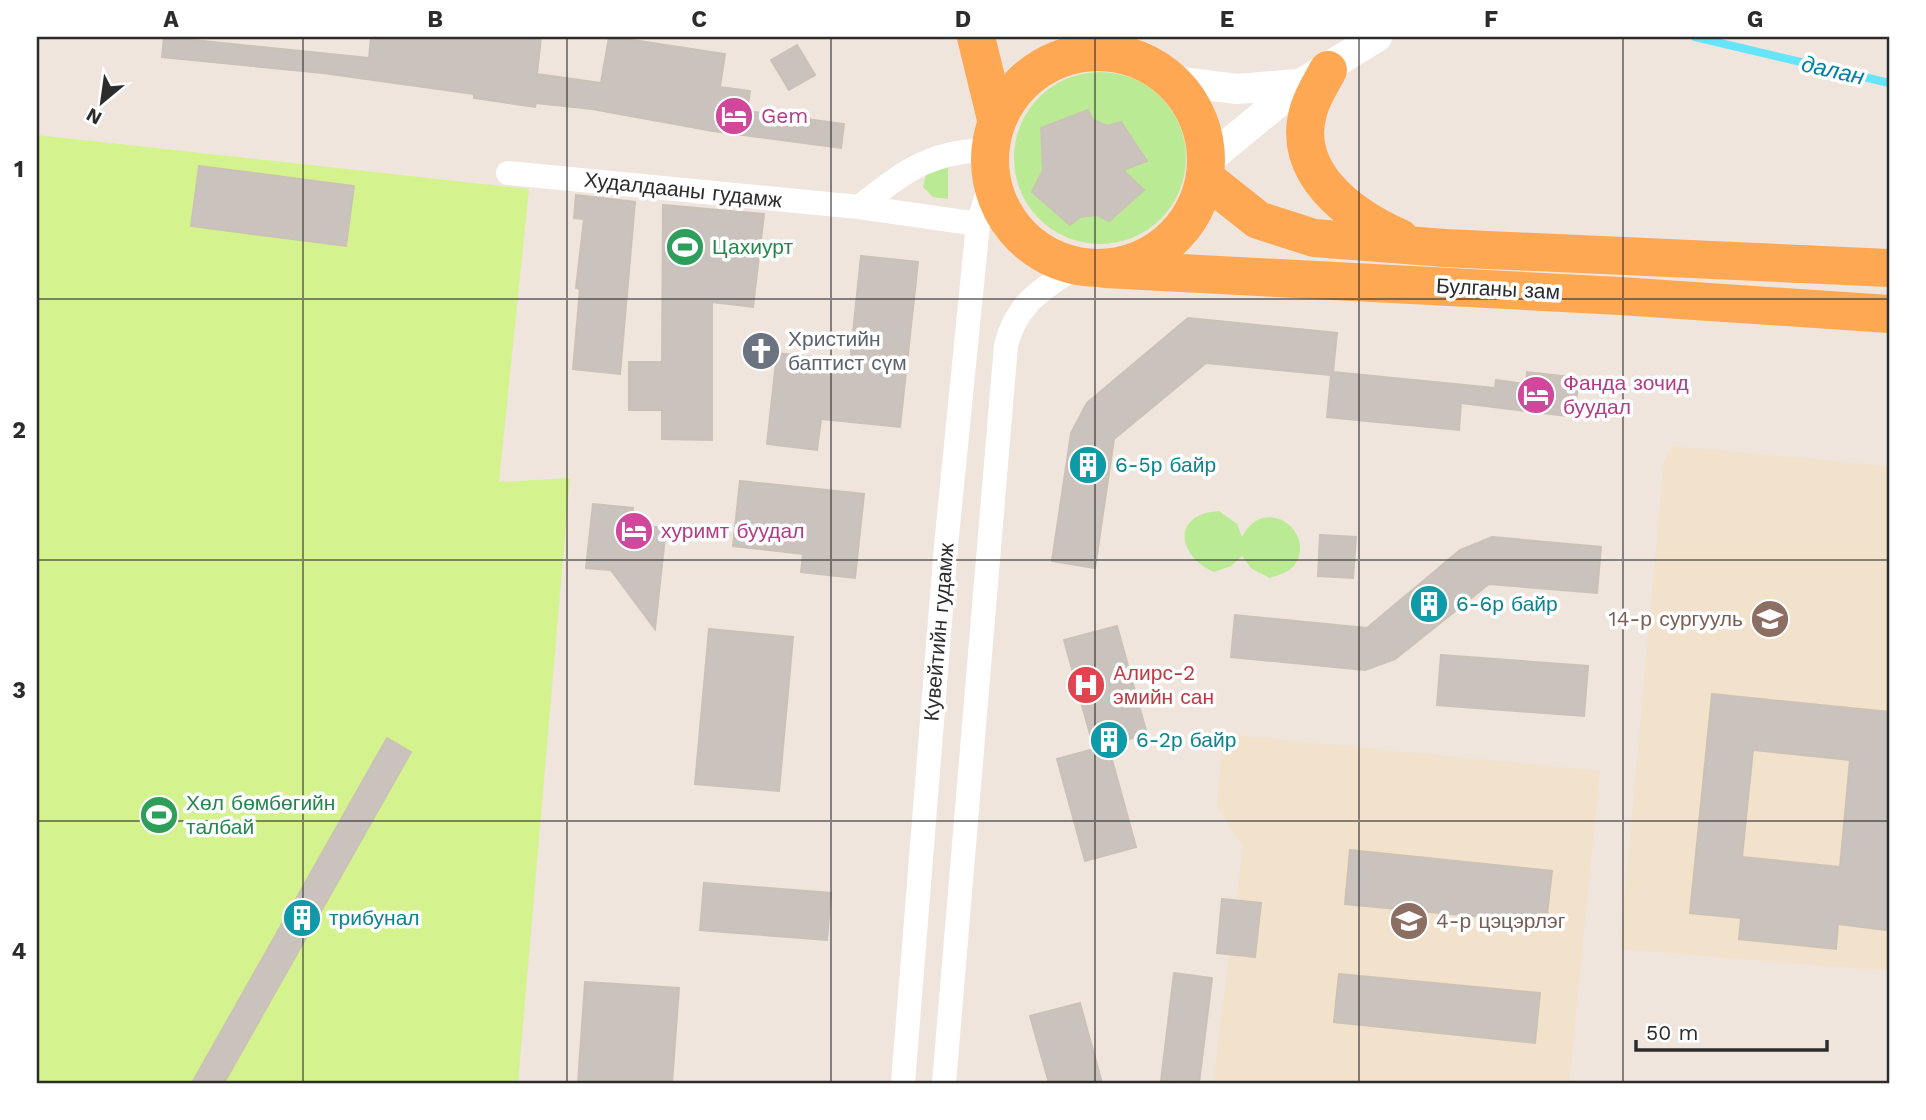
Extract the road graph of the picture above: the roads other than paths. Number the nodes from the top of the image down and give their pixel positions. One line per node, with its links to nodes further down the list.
1 (976, 37): 6 (highway)
2 (1377, 37): 4 (street)
3 (1118, 46): 5 (highway); 6 (highway)
4 (1315, 76): 5 (street); 7 (street); 11 (highway)
5 (1173, 81): 7 (highway)
6 (992, 151): 9 (street); 10 (street, Кувейтийн гудамж); 12 (highway)
7 (1206, 169): 11 (highway, Булганы зам); 12 (highway)
8 (508, 173): 9 (street, Худалдааны гудамж)
9 (859, 207): 10 (street, Худалдааны гудамж)
10 (978, 224): 15 (street, Кувейтийн гудамж)
11 (1415, 245): 13 (highway, Булганы зам)
12 (1090, 268): 14 (highway, Булганы зам); 16 (street, Кувейтийн гудамж)
13 (1889, 268)
14 (1889, 314)
15 (903, 1083)
16 (944, 1083)

